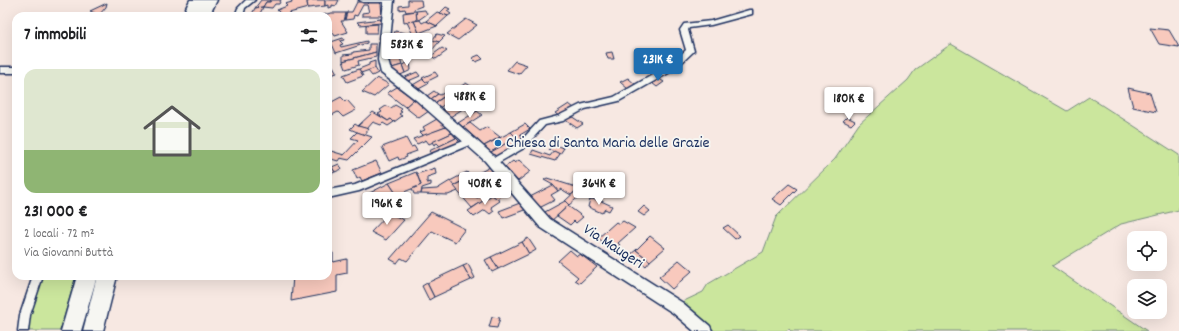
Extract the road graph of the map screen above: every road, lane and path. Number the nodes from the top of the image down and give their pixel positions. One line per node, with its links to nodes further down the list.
1 (197, 0): 6 (highway)
2 (210, 0): 7 (highway)
3 (251, 0): 8 (street)
4 (363, 0): 5 (street)
5 (389, 0): 12 (street, Via Maugeri)
6 (191, 12)
7 (204, 12)
8 (240, 12)
9 (748, 12): 13 (street)
10 (0, 70): 11 (street)
11 (12, 70)
12 (471, 141): 13 (street, Via Maugeri); 14 (street)
13 (494, 162): 21 (street, Via Maugeri)
14 (332, 193)
15 (37, 280): 18 (street)
16 (86, 280): 19 (highway)
17 (106, 280): 20 (highway)
18 (23, 331)
19 (71, 331)
20 (93, 331)
21 (705, 331)

